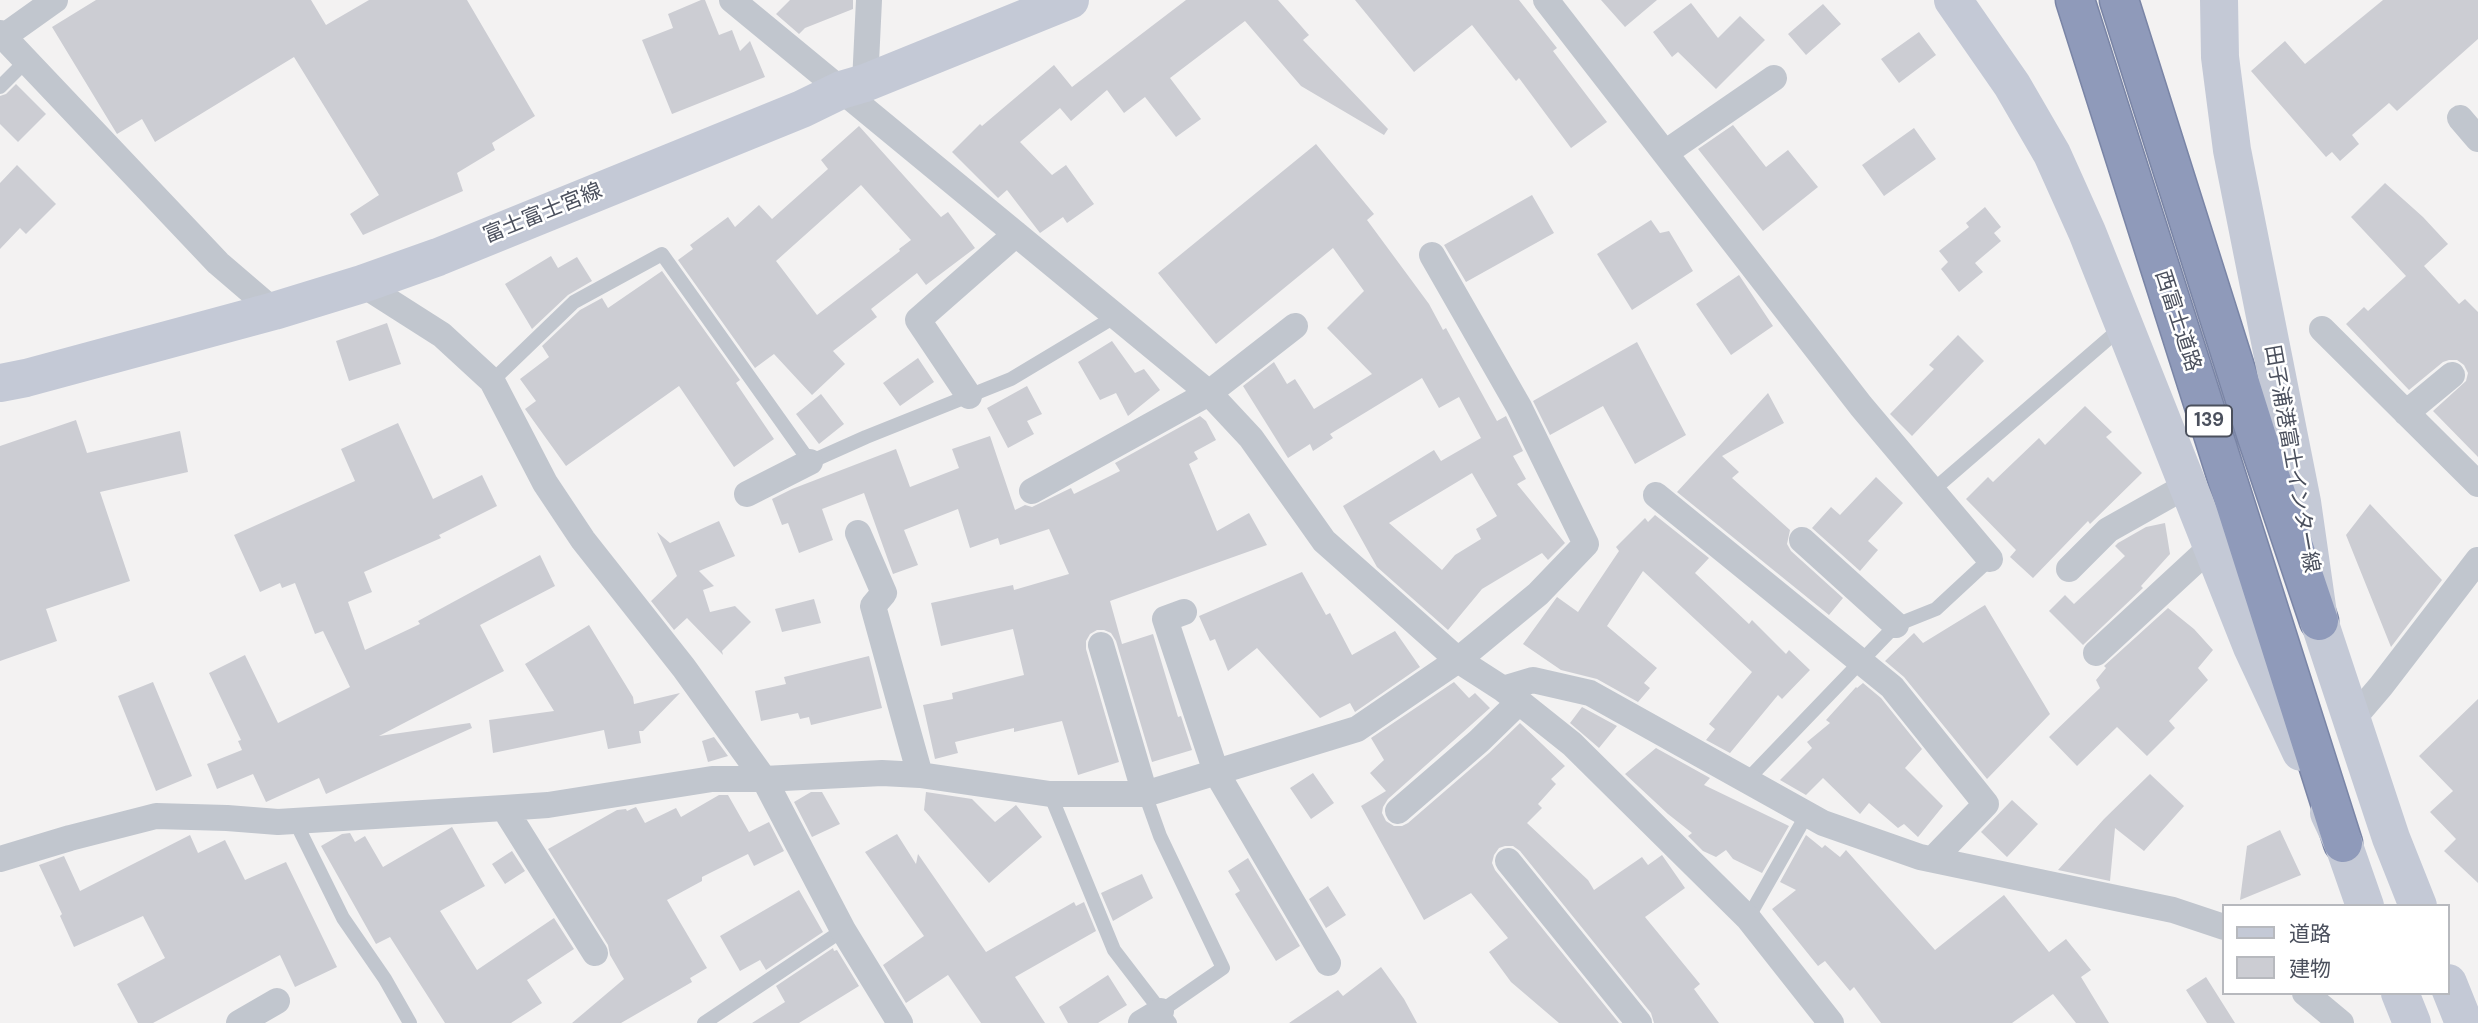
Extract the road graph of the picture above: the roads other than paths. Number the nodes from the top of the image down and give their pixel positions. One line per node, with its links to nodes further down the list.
1 (55, 0): 12 (street)
2 (732, 0): 16 (street)
3 (869, 0): 16 (street)
4 (1070, 0): 16 (main road, 富士富士宮線)
5 (1546, 0): 19 (street)
6 (1953, 0): 11 (main road)
7 (1959, 0): 11 (main road)
8 (2075, 0): 66 (highway, 西富士道路 / 139)
9 (2119, 0): 48 (highway, 西富士道路 / 139)
10 (2219, 0): 48 (main road, 田子浦港富士インター線)
11 (1978, 33): 25 (main road)
12 (2, 35): 13 (street)
13 (26, 61): 15 (lane); 23 (street)
14 (1774, 78): 19 (street)
15 (0, 87)
16 (853, 87): 20 (street); 22 (main road, 富士富士宮線)
17 (2460, 118): 18 (street)
18 (2478, 139)
19 (1665, 153): 38 (street)
20 (1016, 234): 24 (street); 32 (street)
21 (1432, 255): 52 (street)
22 (362, 284): 23 (main road, 富士富士宮線); 29 (street)
23 (274, 311): 30 (main road, 富士富士宮線)
24 (1116, 316): 31 (street); 32 (lane)
25 (2124, 325): 36 (main road); 38 (lane)
26 (1295, 326): 31 (street)
27 (2322, 329): 33 (street)
28 (2452, 375): 33 (street)
29 (492, 381): 34 (lane); 58 (street)
30 (0, 383)
31 (1209, 393): 37 (street); 52 (street)
32 (969, 396): 34 (lane)
33 (2406, 413): 35 (street)
34 (810, 462): 39 (street)
35 (2478, 484)
36 (2188, 485): 43 (main road); 46 (street)
37 (1032, 491)
38 (1932, 491): 44 (street)
39 (747, 494)
40 (1656, 495): 53 (street)
41 (859, 533): 57 (street)
42 (1802, 540): 49 (street)
43 (2213, 545): 51 (street); 66 (main road)
44 (1990, 559): 49 (lane)
45 (2478, 560): 55 (street)
46 (2069, 569)
47 (1184, 612): 56 (street)
48 (2319, 621): 55 (main road, 田子浦港富士インター線)
49 (1896, 625): 53 (lane)
50 (1101, 645): 61 (street)
51 (2096, 653)
52 (1458, 660): 54 (street); 56 (street)
53 (1860, 661): 59 (lane); 68 (street)
54 (1511, 696): 59 (street); 63 (street); 72 (street)
55 (2352, 720): 71 (main road, 田子浦港富士インター線)
56 (1216, 772): 61 (street); 76 (street)
57 (919, 775): 58 (street); 60 (street)
58 (764, 779): 62 (street); 74 (street)
59 (1747, 780): 64 (street)
60 (1051, 794): 61 (street); 81 (lane)
61 (1145, 794): 81 (lane)
62 (504, 808): 65 (street); 75 (street)
63 (1398, 811)
64 (1807, 814): 68 (street); 72 (lane)
65 (295, 821): 67 (street); 83 (lane)
66 (2343, 843): 70 (main road)
67 (0, 859)
68 (1933, 859): 73 (street)
69 (1508, 861): 86 (street)
70 (2364, 904)
71 (2417, 904)
72 (1748, 918): 87 (street)
73 (2222, 926)
74 (843, 930): 84 (lane); 85 (street)
75 (595, 953)
76 (1328, 963)
77 (2450, 988): 91 (main road)
78 (2307, 995): 88 (street)
79 (2401, 995): 90 (main road)
80 (277, 1001): 82 (street)
81 (1157, 1019)
82 (239, 1023)
83 (410, 1023)
84 (704, 1023)
85 (900, 1023)
86 (1639, 1023)
87 (1831, 1023)
88 (2341, 1023)
89 (2400, 1023): 90 (street)
90 (2412, 1023)
91 (2464, 1023)

